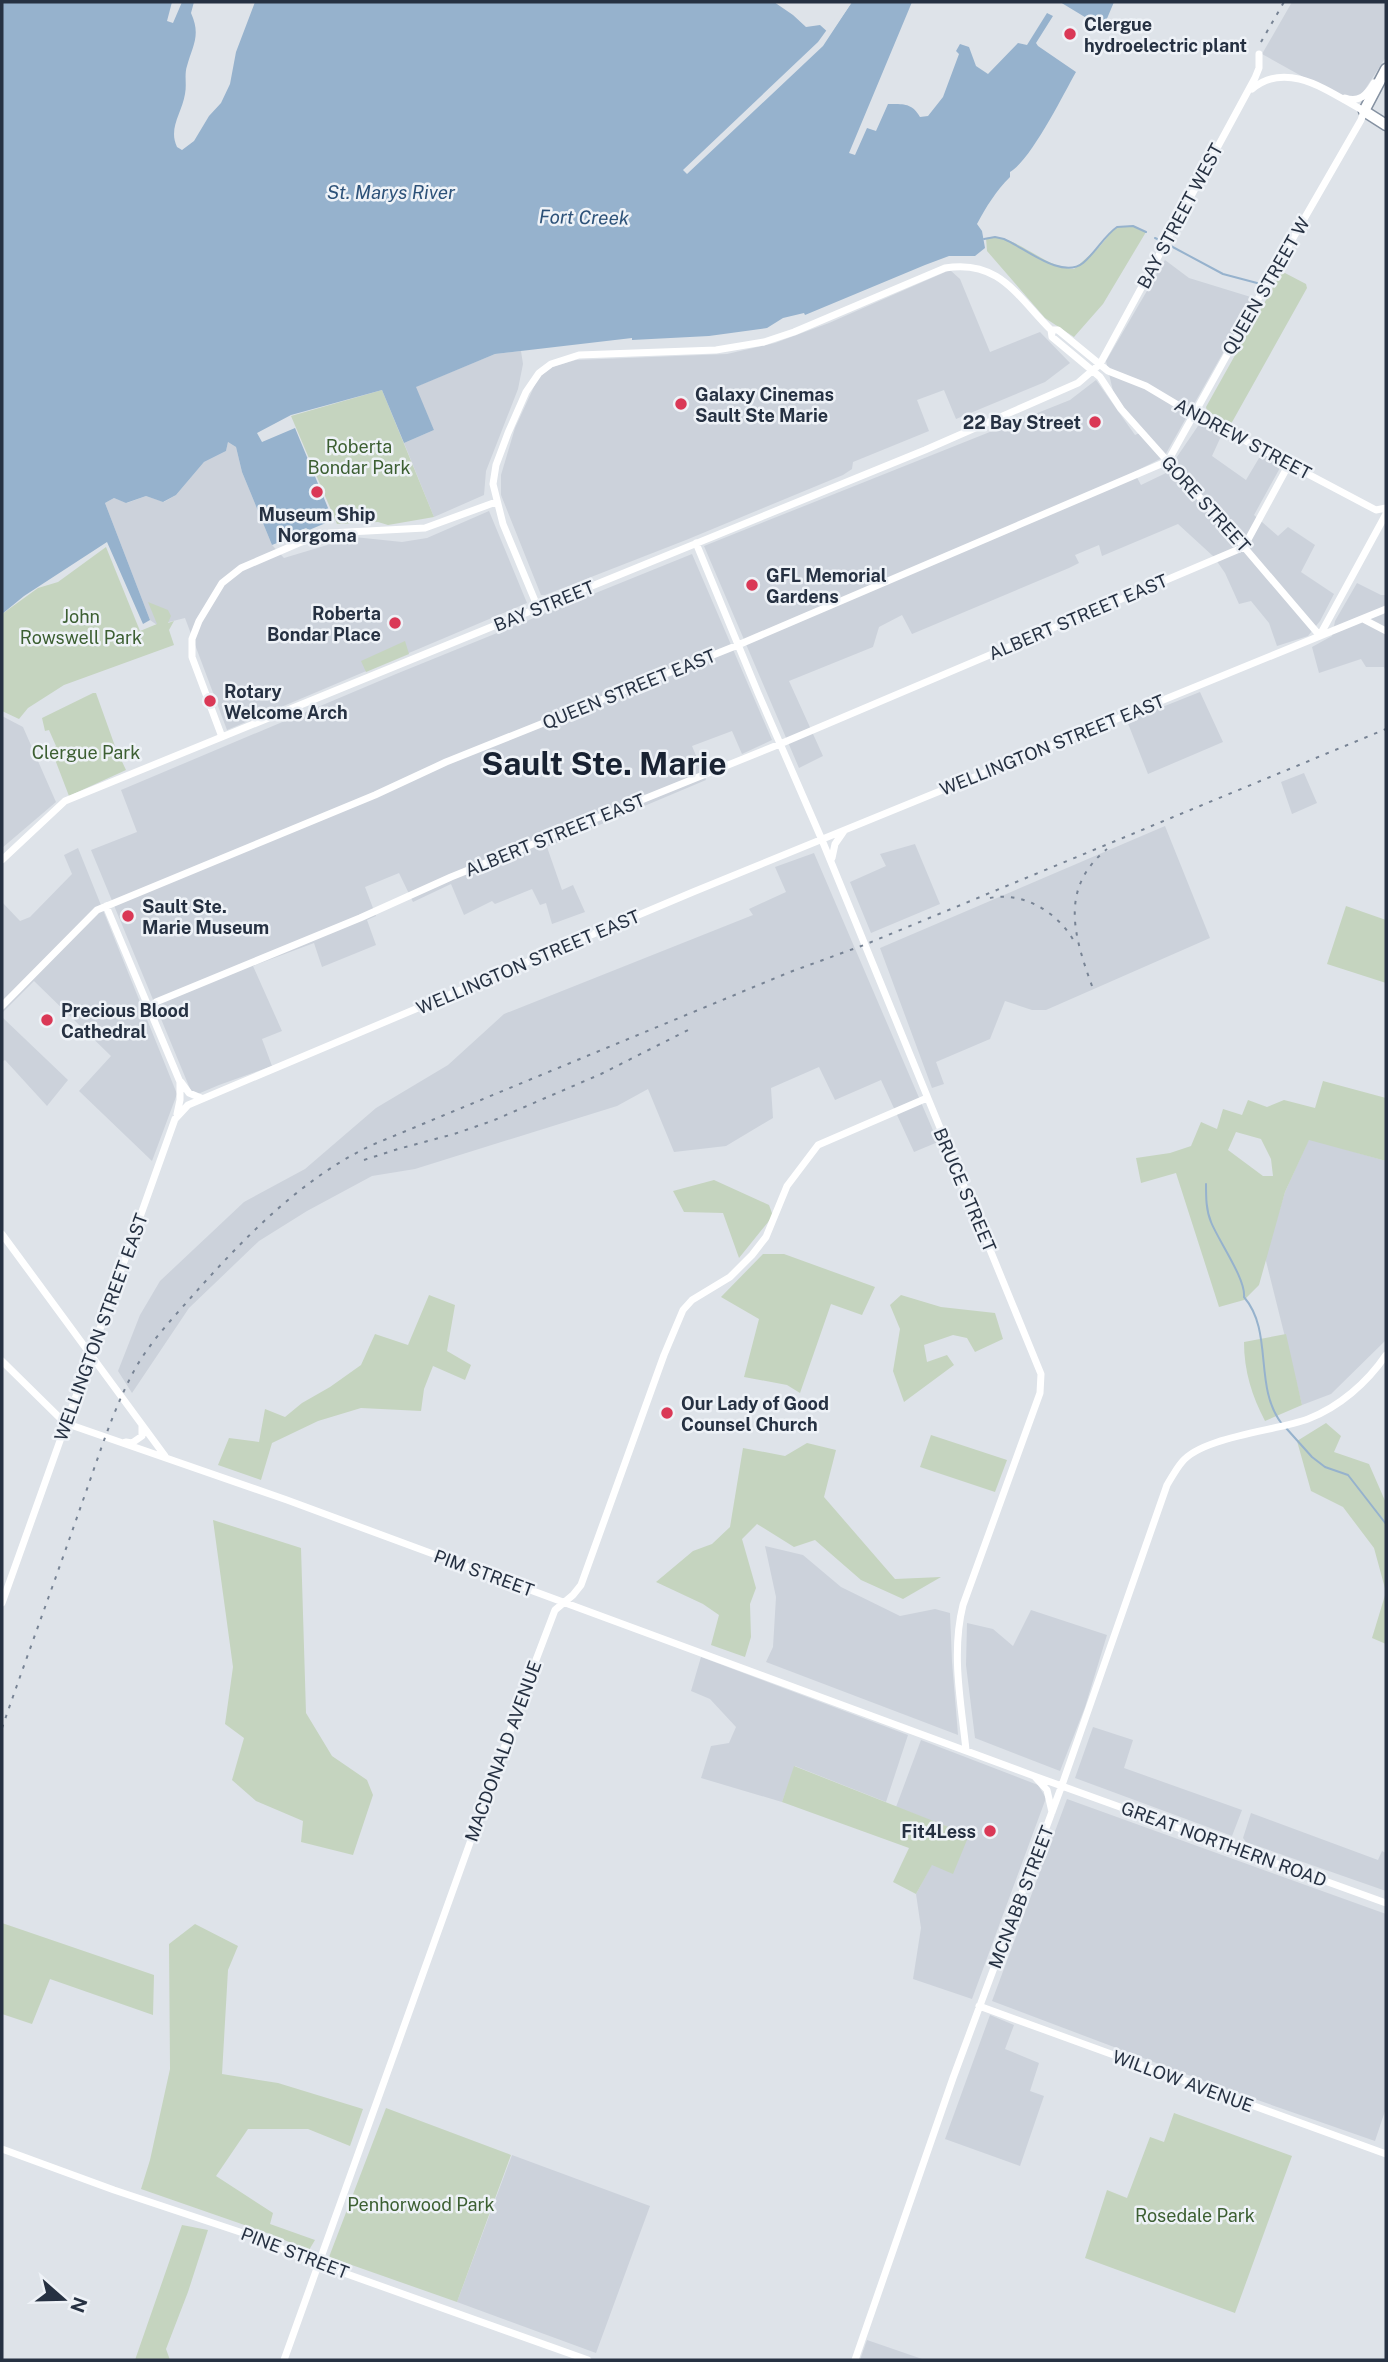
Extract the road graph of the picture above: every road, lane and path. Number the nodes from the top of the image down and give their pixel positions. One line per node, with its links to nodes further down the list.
1 (1259, 54): 3 (main road, BAY STREET WEST)
2 (1386, 67): 4 (main road); 5 (highway)
3 (1248, 92): 4 (main road); 9 (main road, BAY STREET WEST)
4 (1332, 93): 5 (main road)
5 (1364, 111): 6 (highway); 11 (main road, QUEEN STREET W)
6 (1386, 125)
7 (1051, 330): 8 (main road); 9 (main road); 16 (main road)
8 (1080, 359): 9 (main road); 10 (main road)
9 (1097, 367): 10 (main road, BAY STREET); 11 (main road, ANDREW STREET); 12 (main road, GORE STREET)
10 (1078, 383): 21 (main road, BAY STREET)
11 (1193, 414): 12 (main road, QUEEN STREET W); 13 (main road, ANDREW STREET)
12 (1168, 461): 22 (main road, GORE STREET); 28 (main road, QUEEN STREET EAST)
13 (1289, 464): 14 (main road, ANDREW STREET); 15 (main road)
14 (1312, 475): 15 (main road); 18 (main road, ANDREW STREET)
15 (1282, 476): 22 (main road)
16 (496, 502): 23 (main road); 29 (main road)
17 (1386, 508): 18 (main road)
18 (1376, 510): 20 (main road)
19 (1386, 514): 20 (main road)
20 (1380, 525): 27 (main road)
21 (696, 543): 23 (main road, BAY STREET); 28 (main road, BRUCE STREET)
22 (1244, 547): 27 (main road, GORE STREET); 30 (main road, ALBERT STREET EAST)
23 (538, 608): 29 (main road, BAY STREET)
24 (1386, 609): 25 (main road, WELLINGTON STREET EAST)
25 (1363, 619): 26 (main road); 27 (main road, WELLINGTON STREET EAST)
26 (1386, 631)
27 (1320, 636): 31 (main road, WELLINGTON STREET EAST)
28 (738, 645): 30 (main road, BRUCE STREET); 35 (main road, QUEEN STREET EAST)
29 (222, 737): 33 (main road, BAY STREET)
30 (780, 744): 32 (main road, BRUCE STREET); 37 (main road, ALBERT STREET EAST)
31 (844, 831): 32 (main road, WELLINGTON STREET EAST); 34 (main road)
32 (822, 840): 34 (main road, BRUCE STREET); 41 (main road, WELLINGTON STREET EAST)
33 (2, 860)
34 (832, 863): 42 (main road, BRUCE STREET)
35 (106, 906): 36 (main road); 38 (main road, QUEEN STREET EAST)
36 (139, 982): 37 (main road); 39 (main road)
37 (156, 1002): 39 (main road)
38 (2, 1006)
39 (154, 1023): 40 (main road)
40 (180, 1082): 41 (main road); 43 (main road)
41 (202, 1098): 43 (main road, WELLINGTON STREET EAST)
42 (927, 1098): 52 (main road, MACDONALD AVENUE); 54 (main road, BRUCE STREET)
43 (175, 1119): 45 (main road, WELLINGTON STREET EAST)
44 (2, 1234): 45 (main road)
45 (92, 1355): 48 (main road, WELLINGTON STREET EAST); 49 (main road)
46 (1386, 1355): 56 (main road, MCNABB STREET)
47 (2, 1361): 48 (main road)
48 (65, 1423): 50 (main road, PIM STREET); 53 (main road, WELLINGTON STREET EAST)
49 (142, 1424): 50 (main road); 51 (main road)
50 (122, 1442): 51 (main road, PIM STREET)
51 (166, 1457): 52 (main road, PIM STREET)
52 (564, 1602): 54 (main road, PIM STREET); 62 (main road, MACDONALD AVENUE)
53 (2, 1603)
54 (966, 1750): 55 (main road, PIM STREET)
55 (1034, 1776): 56 (main road, PIM STREET); 57 (main road)
56 (1062, 1785): 57 (main road, MCNABB STREET); 58 (main road, GREAT NORTHERN ROAD)
57 (1052, 1813): 59 (main road, MCNABB STREET)
58 (1386, 1903)
59 (979, 2007): 61 (main road, WILLOW AVENUE); 65 (main road, MCNABB STREET)
60 (2, 2149): 62 (main road, PINE STREET)
61 (1386, 2154)
62 (320, 2265): 63 (main road, MACDONALD AVENUE); 64 (main road, PINE STREET)
63 (284, 2360)
64 (588, 2360)
65 (855, 2360)

